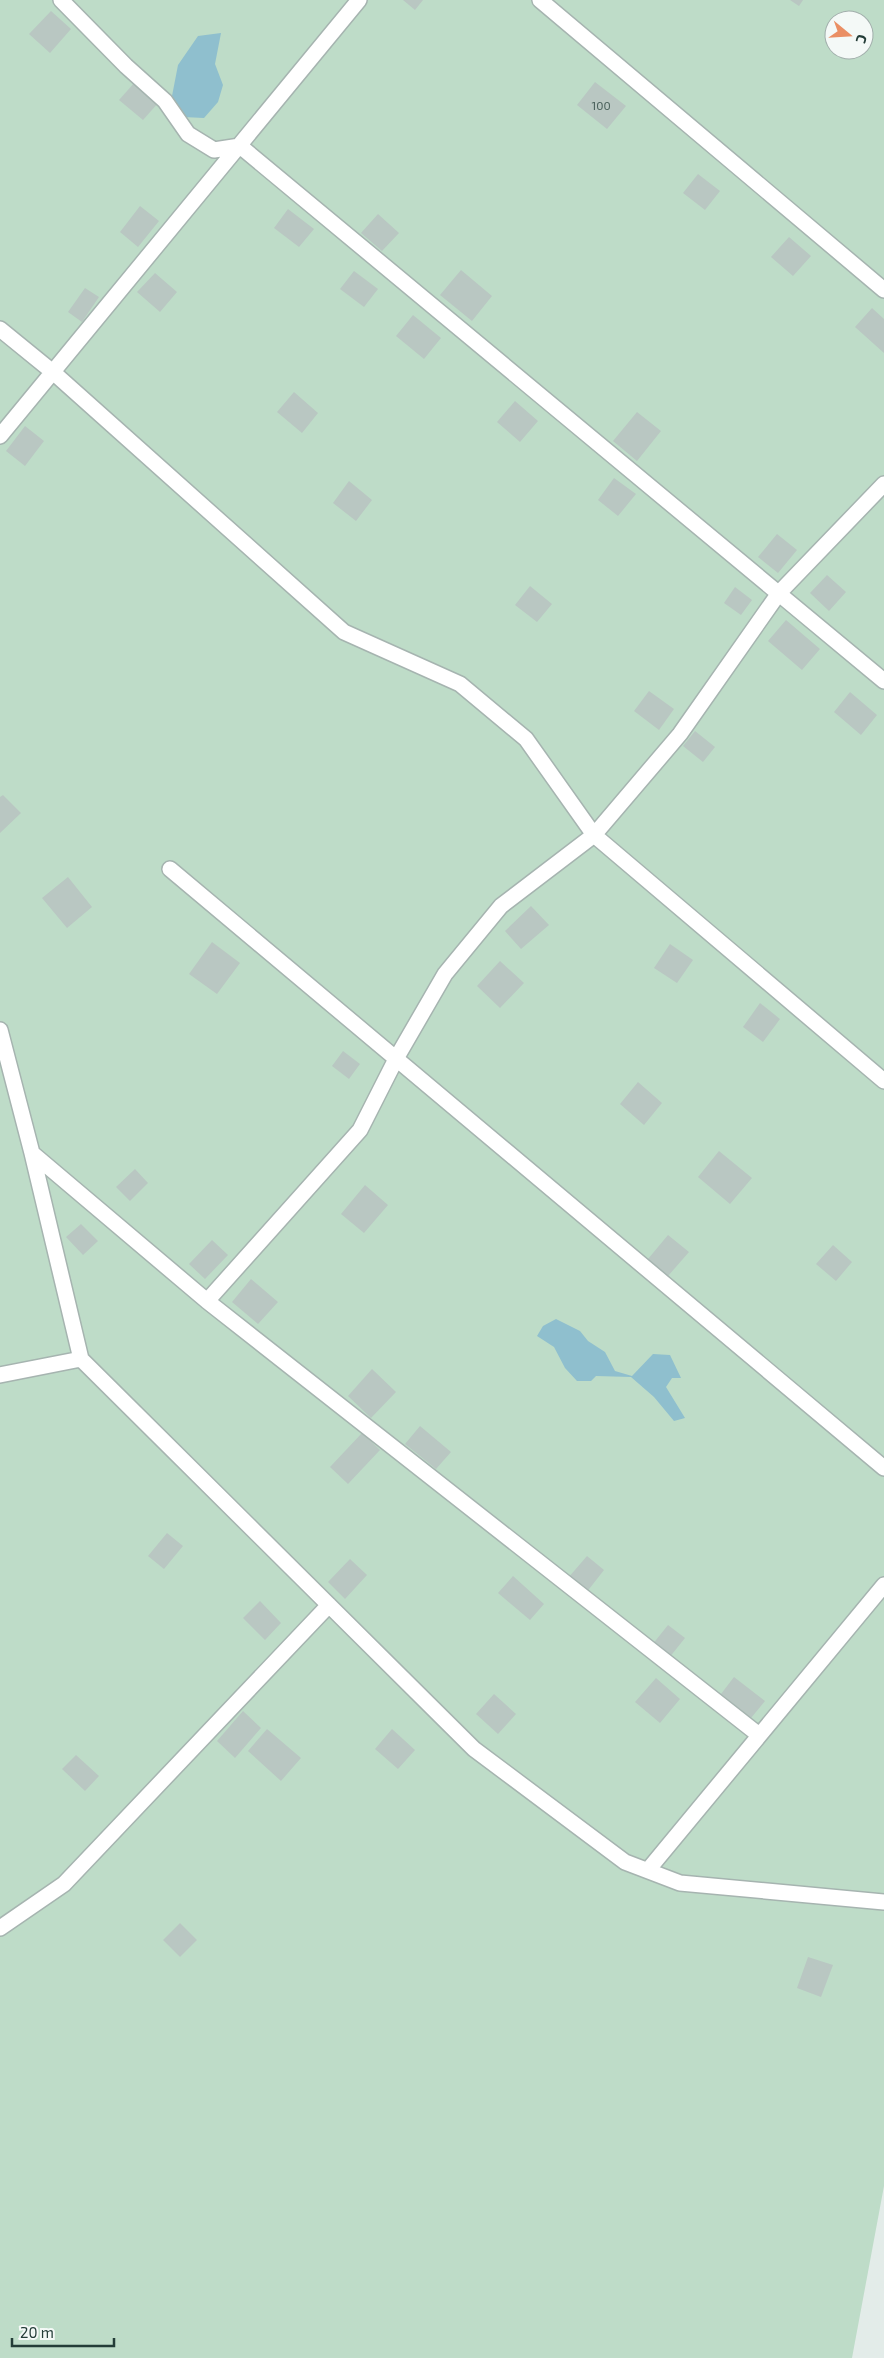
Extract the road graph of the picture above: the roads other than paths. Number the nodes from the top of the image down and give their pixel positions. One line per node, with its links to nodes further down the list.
1 (61, 0): 4 (street)
2 (359, 0): 4 (street)
3 (540, 0): 5 (street)
4 (240, 146): 7 (street); 10 (street)
5 (884, 290)
6 (0, 329): 7 (street)
7 (54, 373): 8 (street); 12 (street)
8 (0, 436)
9 (884, 484): 10 (street)
10 (779, 593): 11 (street); 12 (street)
11 (884, 681)
12 (594, 835): 15 (street); 16 (street)
13 (170, 869): 15 (street)
14 (0, 1030): 17 (street)
15 (397, 1057): 18 (street); 21 (street)
16 (884, 1082)
17 (32, 1153): 18 (street); 19 (street)
18 (207, 1301): 24 (street)
19 (81, 1360): 20 (street); 23 (street)
20 (0, 1375)
21 (884, 1468)
22 (884, 1585): 24 (street)
23 (329, 1605): 25 (street); 27 (street)
24 (759, 1735): 25 (street)
25 (648, 1870): 26 (street)
26 (884, 1902)
27 (0, 1928)

